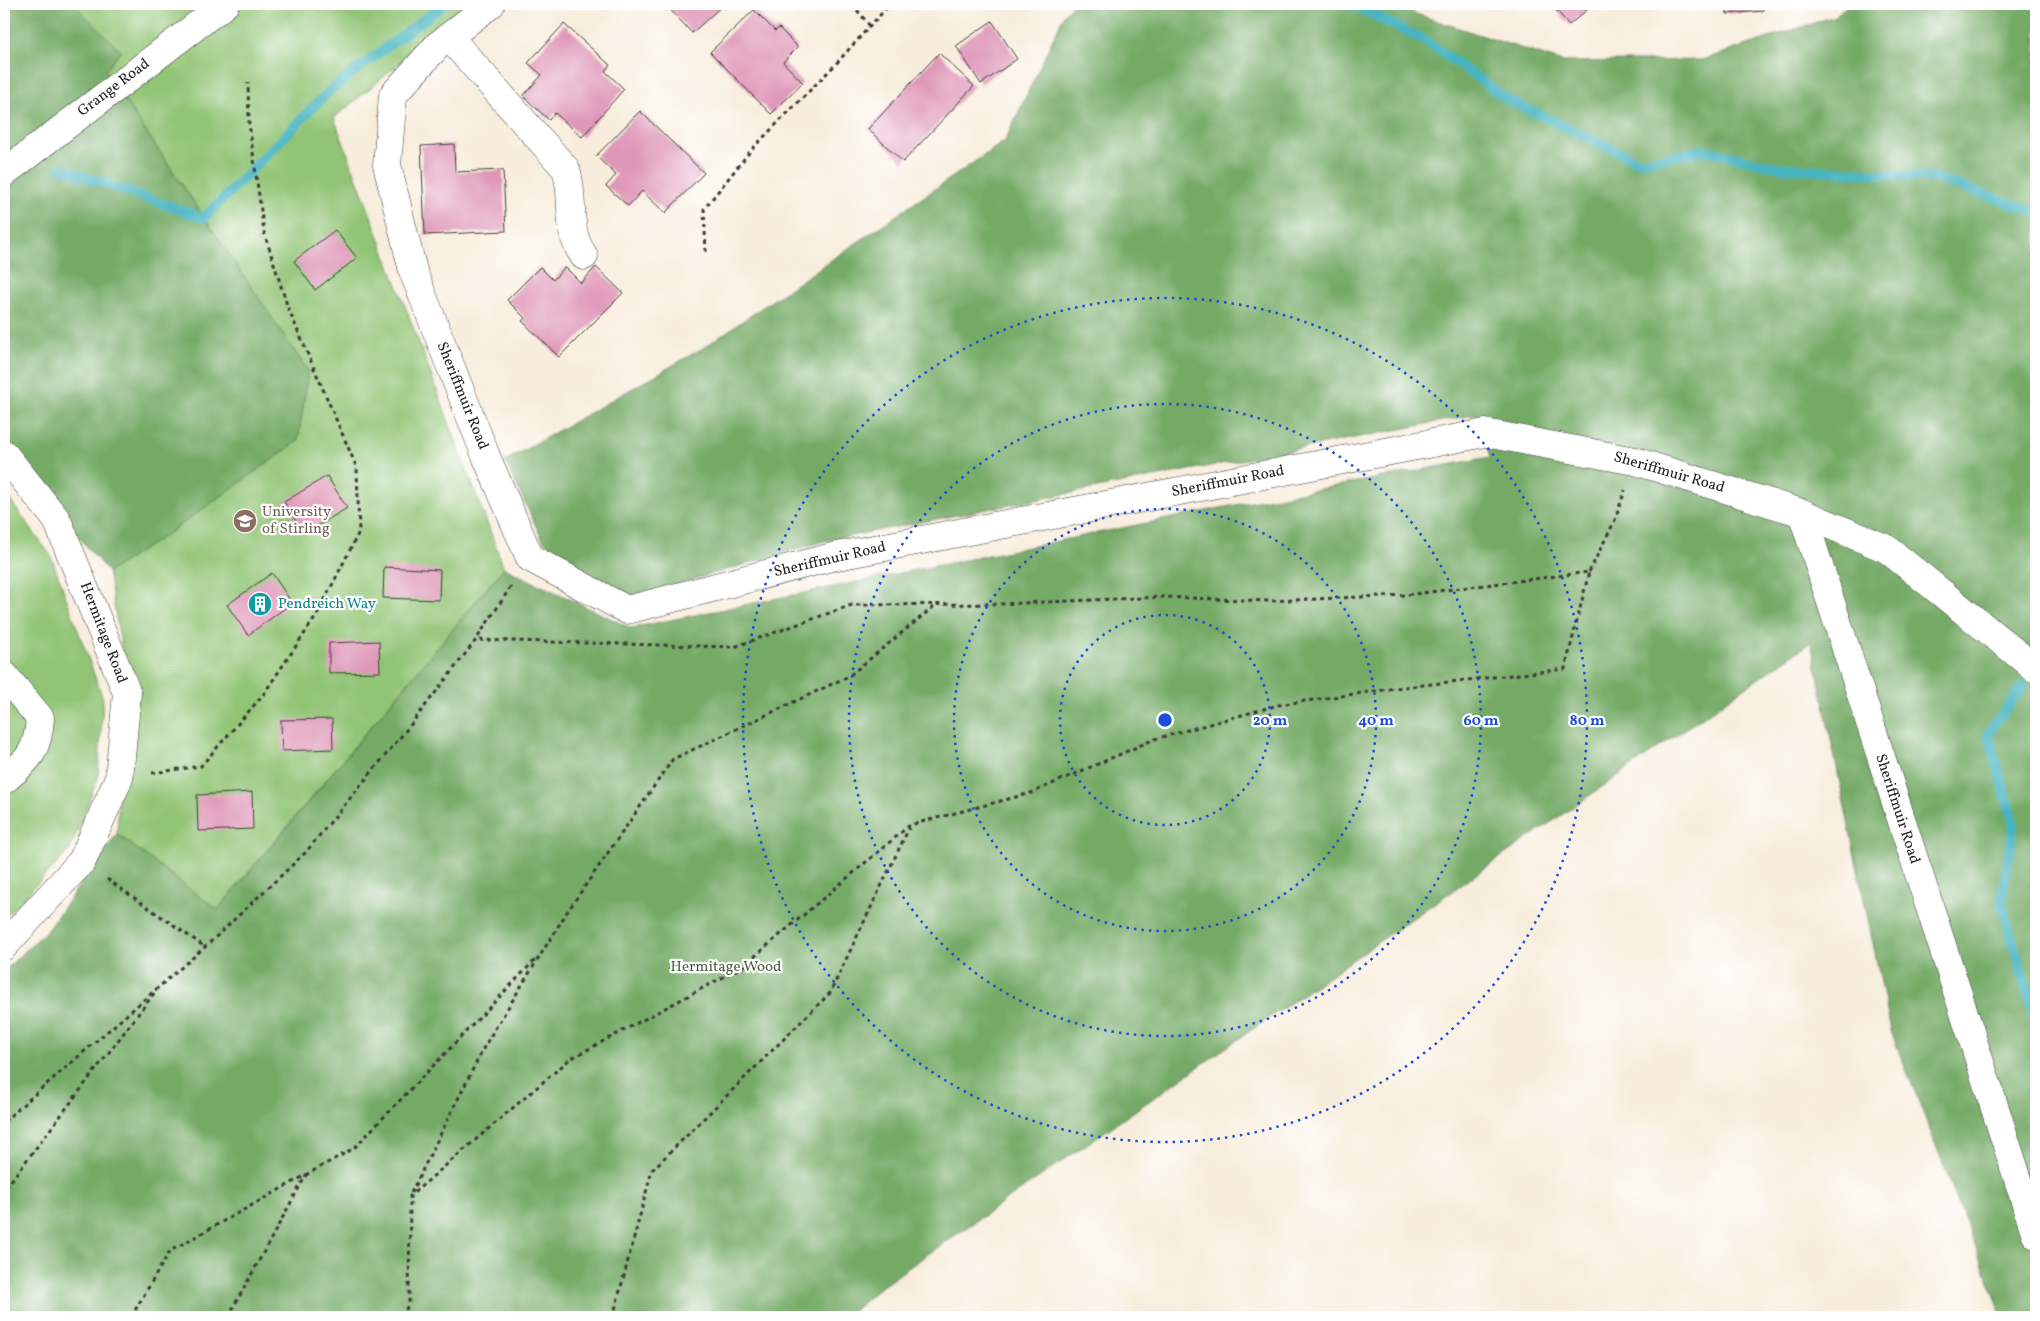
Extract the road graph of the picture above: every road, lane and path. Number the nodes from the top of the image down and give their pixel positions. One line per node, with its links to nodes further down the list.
1 (225, 4): 8 (street, Grange Road)
2 (491, 4): 6 (street, Sheriffmuir Road)
3 (852, 4): 5 (path)
4 (890, 4): 5 (path)
5 (870, 26): 9 (path)
6 (449, 37): 10 (street); 14 (street, Sheriffmuir Road)
7 (248, 83): 20 (path)
8 (4, 173)
9 (706, 252)
10 (584, 256)
11 (4, 454): 20 (street, Hermitage Road)
12 (1635, 461): 13 (street, Sheriffmuir Road); 14 (street, Sheriffmuir Road); 15 (path)
13 (1802, 513): 18 (street); 32 (street, Sheriffmuir Road)
14 (530, 558): 17 (path)
15 (1589, 572): 16 (path); 22 (path)
16 (937, 604): 17 (path); 26 (path)
17 (476, 640): 25 (path)
18 (2036, 669)
19 (4, 674): 21 (street)
20 (120, 778): 23 (street, Hermitage Road)
21 (4, 780)
22 (910, 825): 31 (path); 36 (path)
23 (82, 862): 24 (street, Hermitage Road); 25 (path)
24 (4, 946)
25 (205, 947): 27 (path)
26 (541, 954): 29 (path); 31 (path)
27 (158, 987): 28 (path); 30 (path)
28 (4, 1120)
29 (306, 1175): 33 (path); 34 (path)
30 (4, 1195)
31 (410, 1196): 35 (path)
32 (2036, 1235)
33 (132, 1317)
34 (228, 1317)
35 (402, 1317)
36 (613, 1317)

